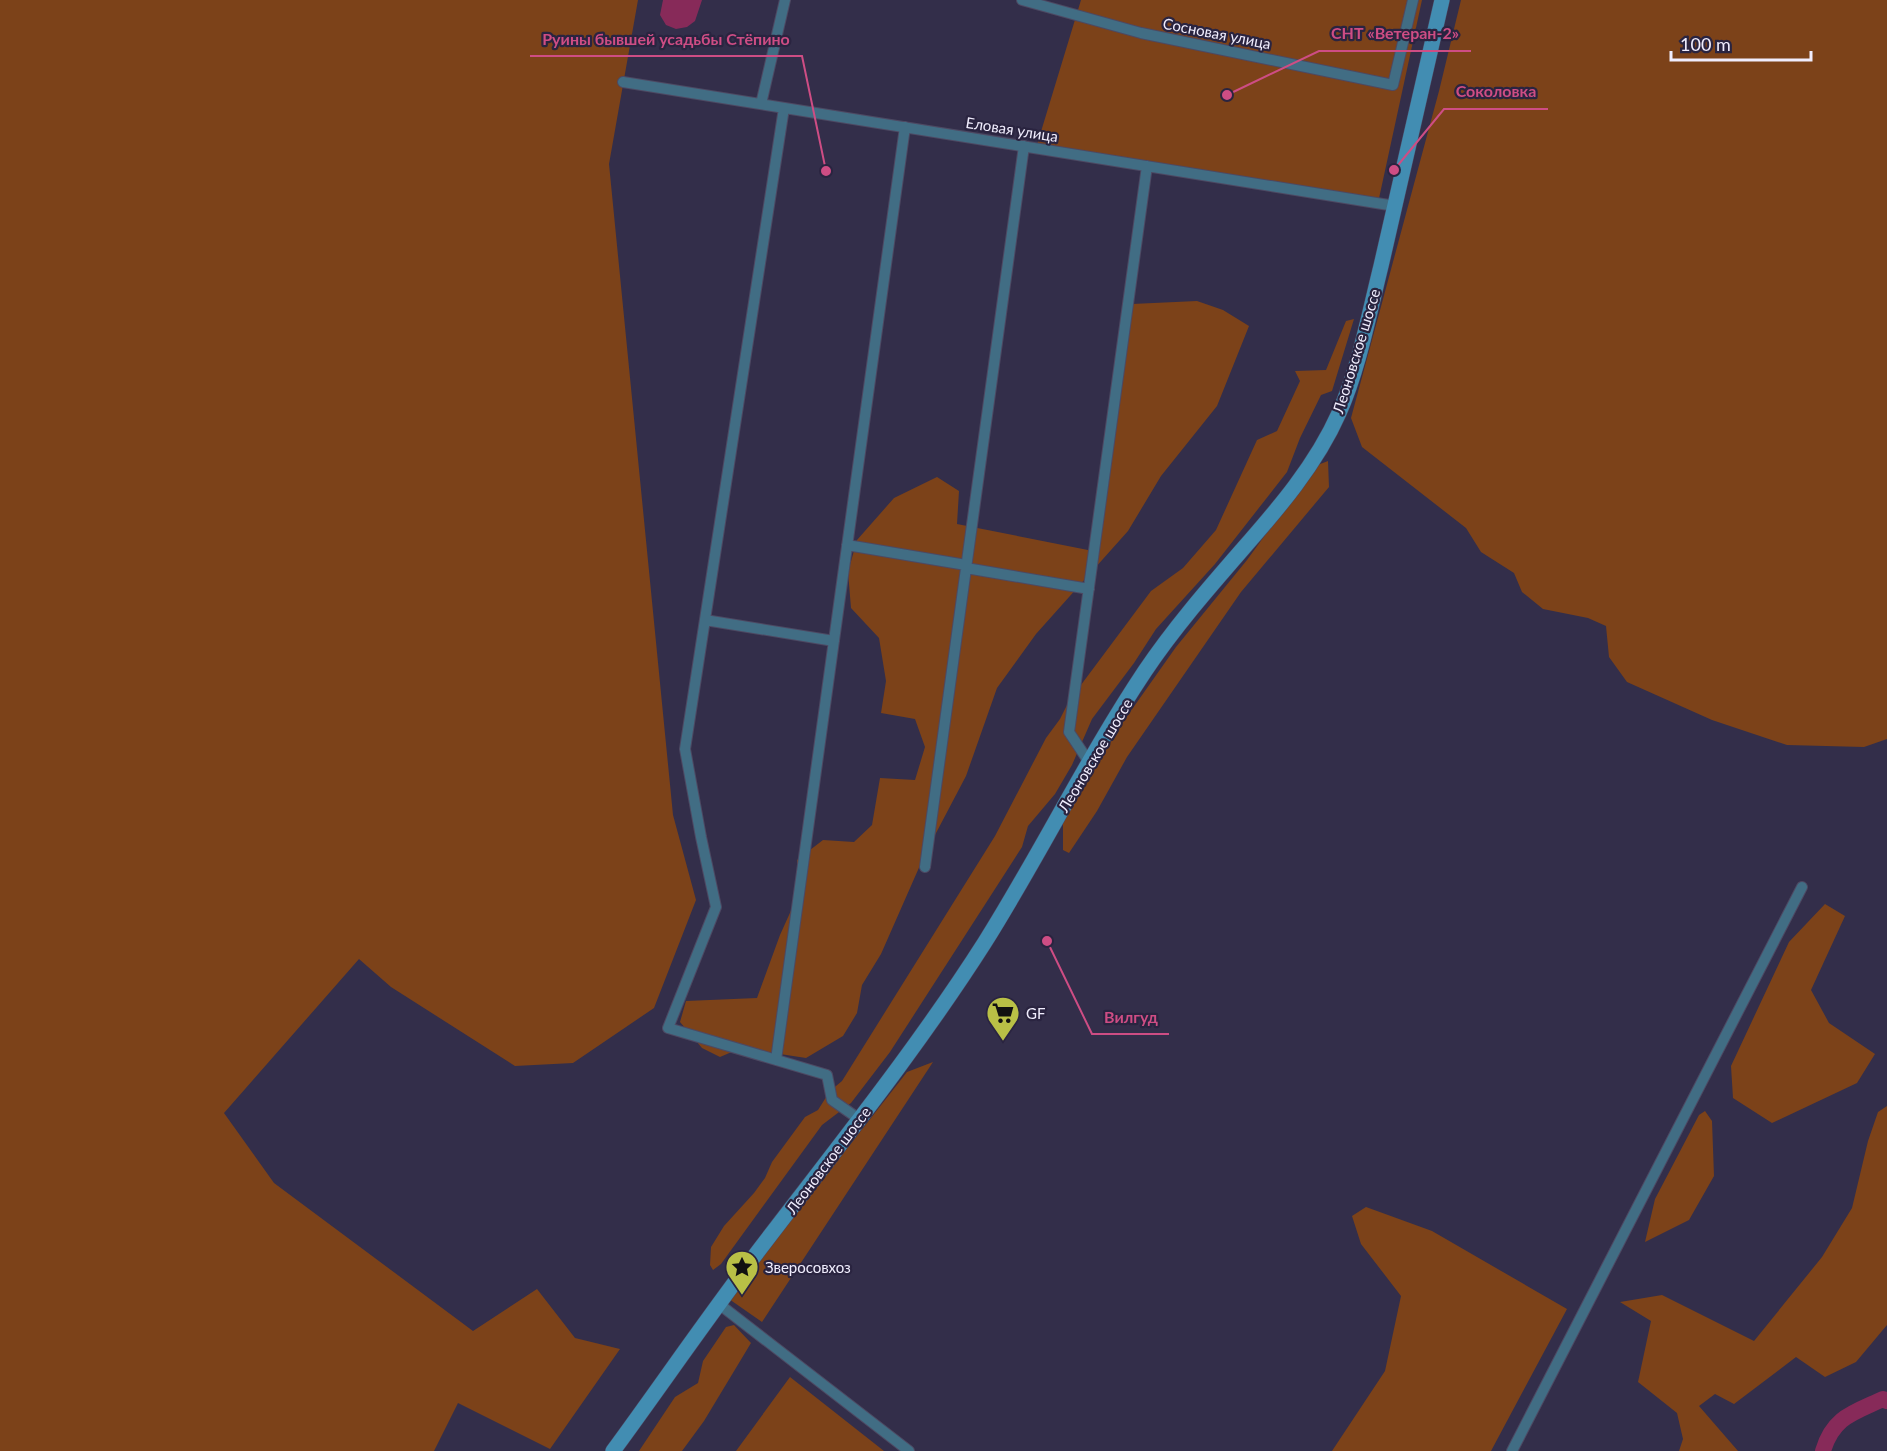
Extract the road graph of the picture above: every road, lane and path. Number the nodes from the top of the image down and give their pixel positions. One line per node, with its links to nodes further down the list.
1 (785, 0): 6 (street)
2 (1022, 0): 3 (street, Сосновая улица)
3 (1413, 0)
4 (1441, 0): 11 (main road, Леоновское шоссе)
5 (623, 82): 6 (street, Еловая улица)
6 (761, 104): 7 (street, Еловая улица)
7 (784, 108): 8 (street, Еловая улица); 15 (street)
8 (905, 127): 9 (street, Еловая улица); 12 (street)
9 (1024, 146): 10 (street, Еловая улица); 13 (street)
10 (1148, 166): 11 (street, Еловая улица); 14 (street)
11 (1395, 206): 17 (main road, Леоновское шоссе)
12 (847, 545): 13 (street); 16 (street)
13 (966, 567): 14 (street); 18 (street)
14 (1089, 589): 17 (street)
15 (705, 620): 16 (street); 20 (street)
16 (834, 640): 20 (street)
17 (1089, 762): 21 (main road, Леоновское шоссе)
18 (925, 867)
19 (1802, 887): 25 (street)
20 (776, 1060): 21 (street)
21 (858, 1119): 22 (main road, Леоновское шоссе)
22 (719, 1304): 23 (main road, Леоновское шоссе); 24 (street)
23 (613, 1451)
24 (909, 1451)
25 (1512, 1451)

